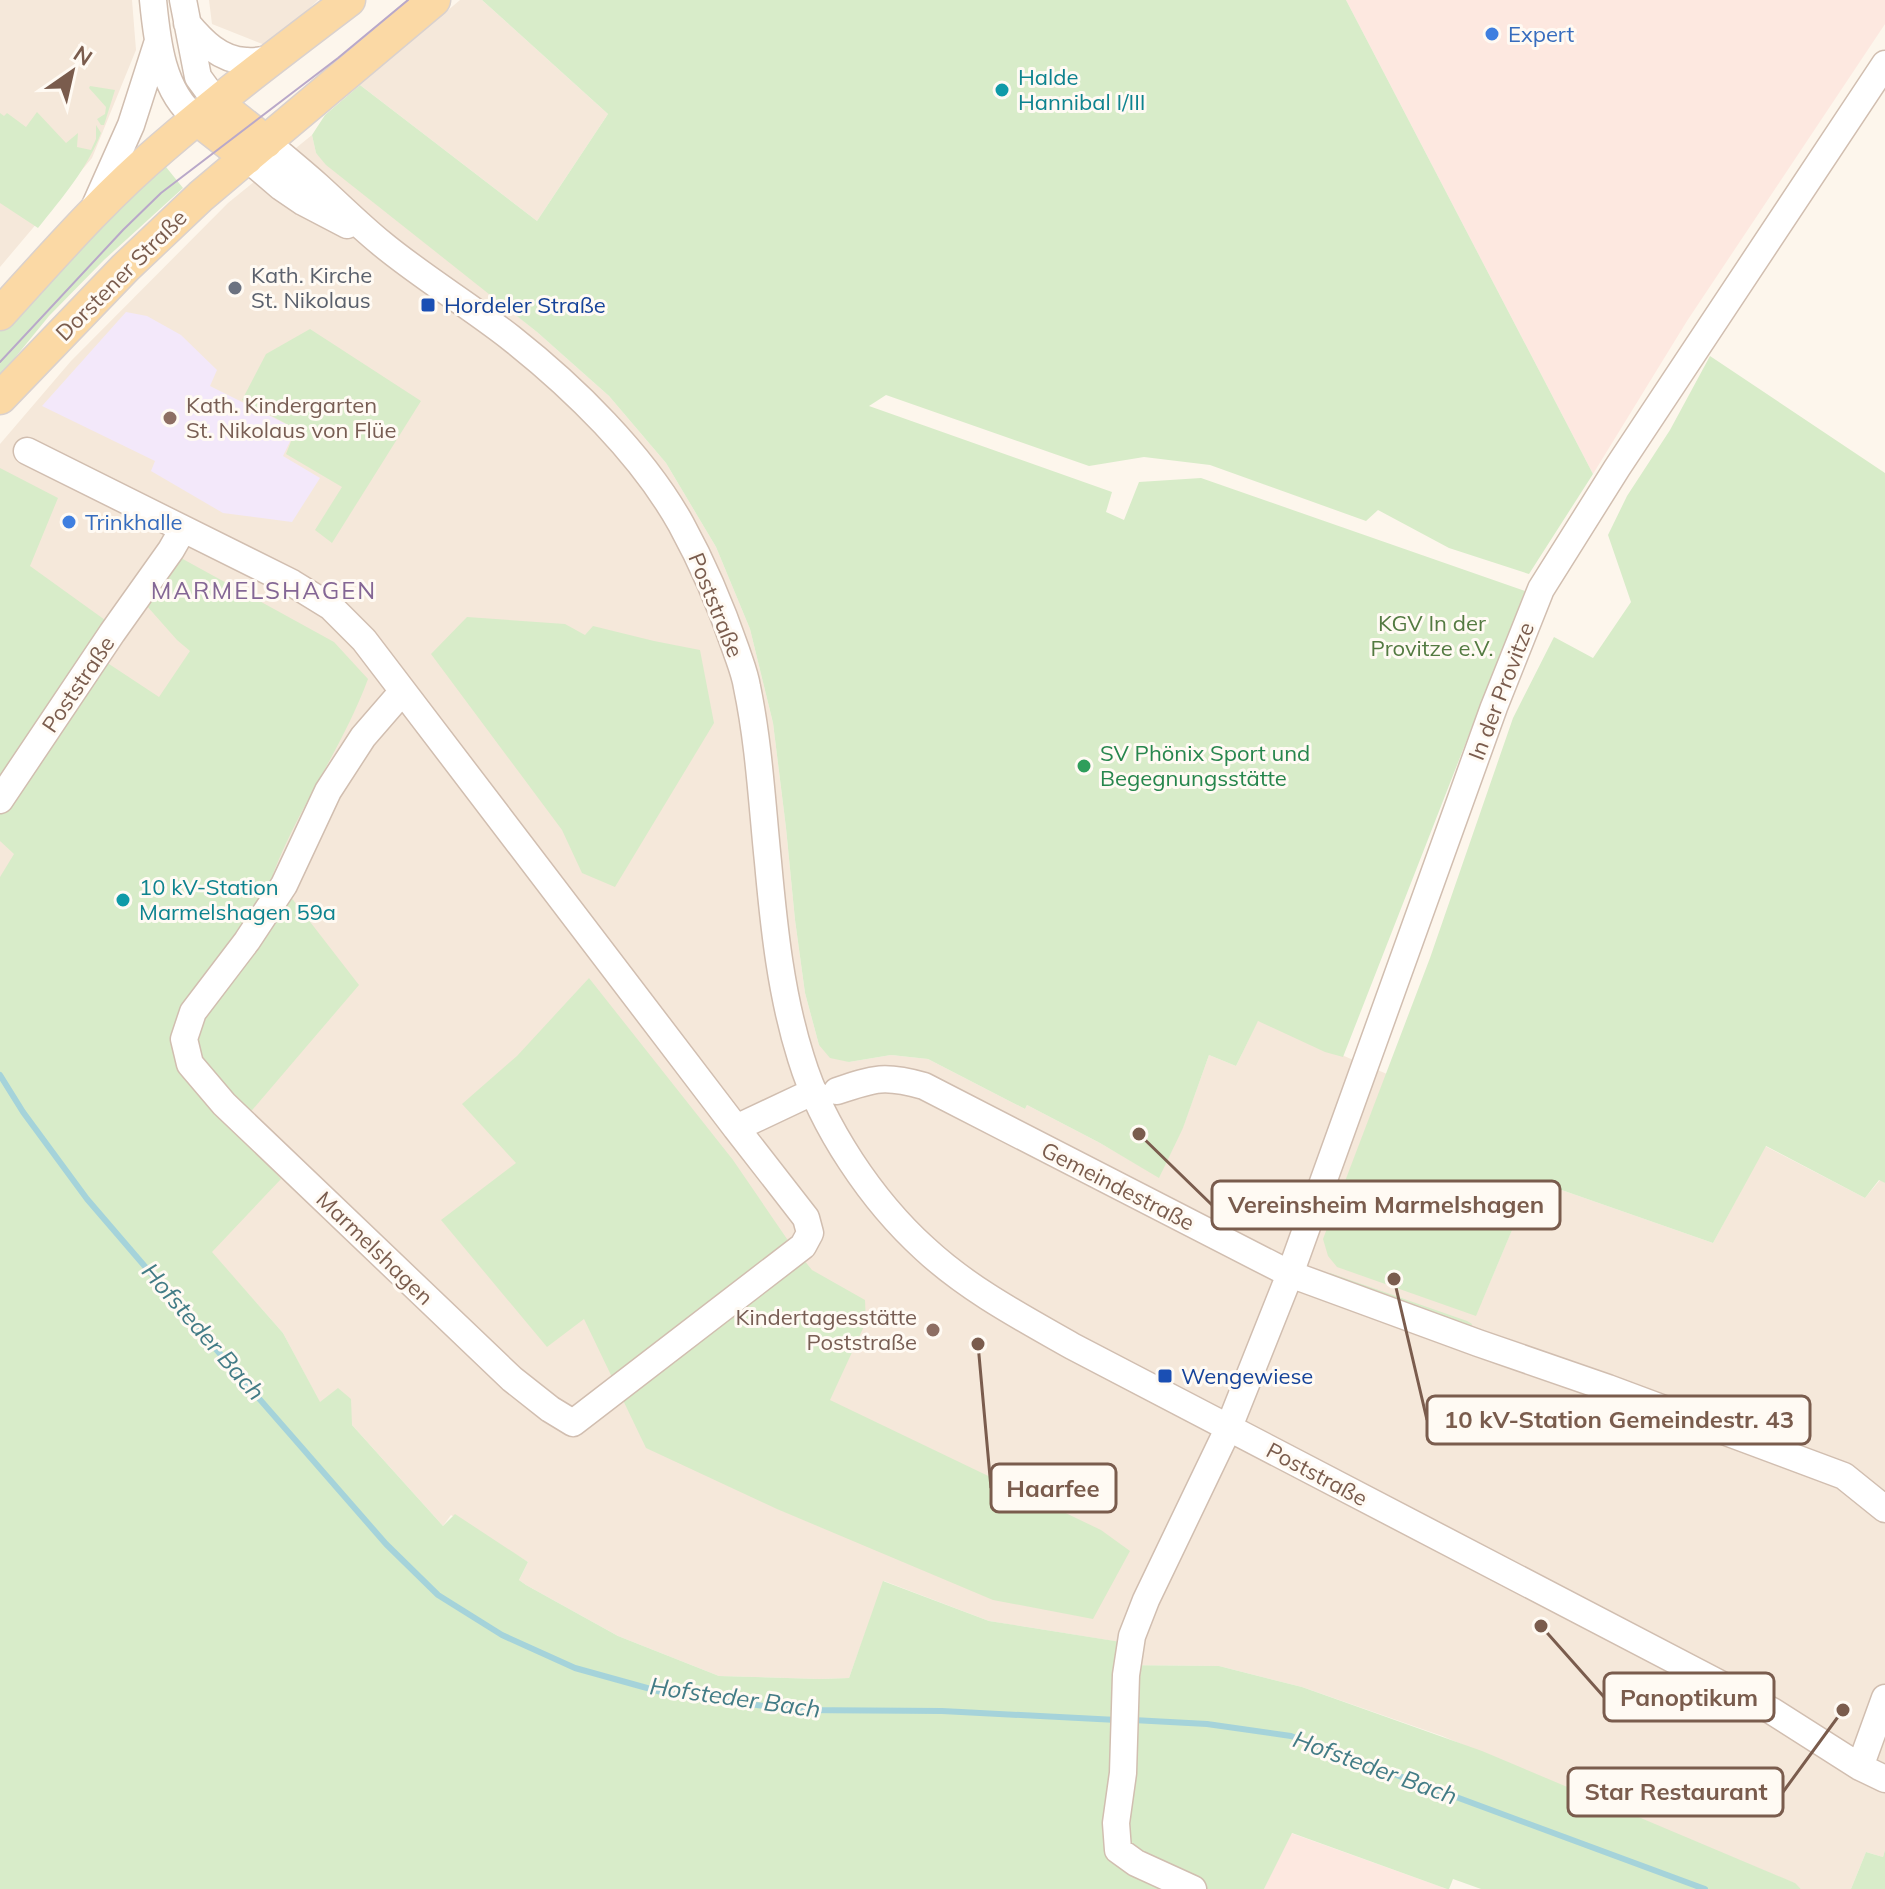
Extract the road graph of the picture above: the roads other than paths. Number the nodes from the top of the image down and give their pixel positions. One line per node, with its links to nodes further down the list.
1 (153, 0): 5 (street)
2 (349, 0): 6 (main road)
3 (434, 0): 9 (main road, Dorstener Straße)
4 (185, 12): 6 (street); 8 (street)
5 (157, 44): 8 (street); 10 (street)
6 (272, 59): 8 (main road)
7 (1885, 64): 19 (street, In der Provitze)
8 (207, 111): 9 (main road); 10 (main road)
9 (256, 150): 12 (main road, Dorstener Straße); 17 (street, Poststraße)
10 (91, 215): 11 (main road)
11 (0, 314)
12 (0, 398)
13 (27, 451): 14 (street)
14 (183, 529): 15 (street); 16 (street, Poststraße)
15 (402, 692): 18 (street); 18 (street, Marmelshagen)
16 (0, 800)
17 (826, 1092): 18 (street); 19 (street, Gemeindestraße); 20 (street, Poststraße)
18 (736, 1128)
19 (1290, 1274): 20 (street, In der Provitze); 21 (street, Gemeindestraße)
20 (1229, 1427): 23 (street, Poststraße); 25 (street)
21 (1885, 1509)
22 (1885, 1698): 23 (street)
23 (1860, 1767): 24 (street, Poststraße)
24 (1885, 1779)
25 (1193, 1889)

